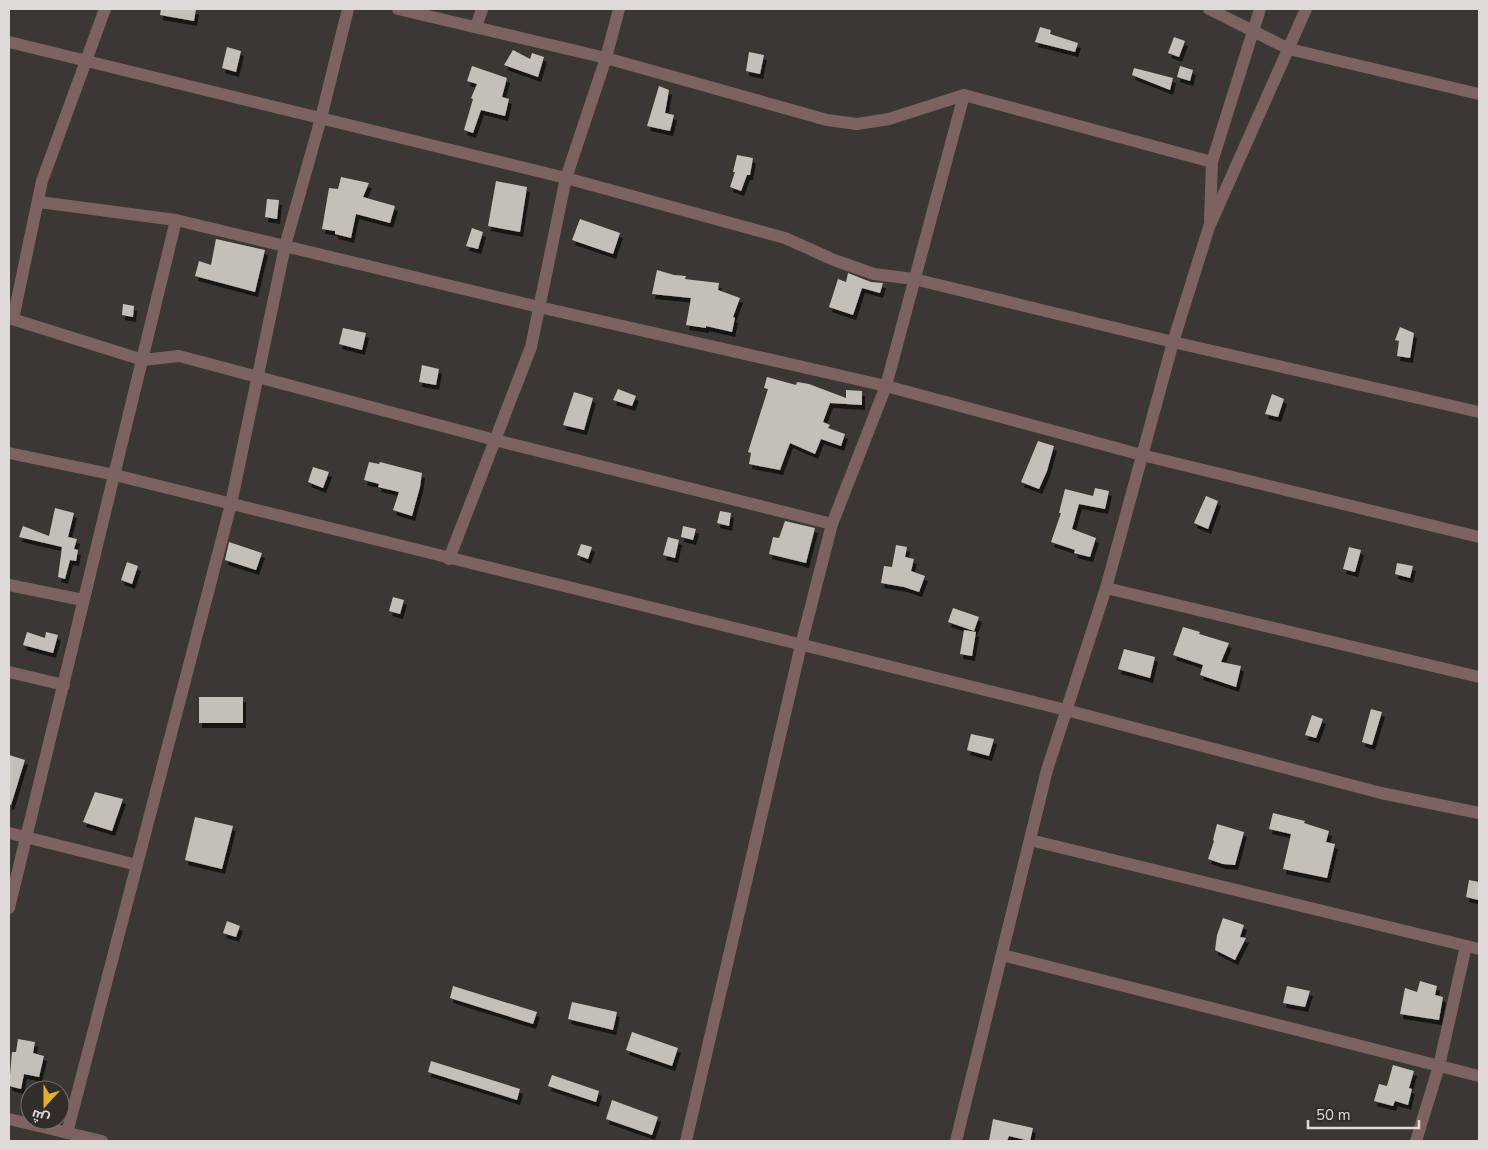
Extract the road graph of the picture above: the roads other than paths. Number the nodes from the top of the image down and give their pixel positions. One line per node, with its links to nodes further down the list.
1 (105, 9): 14 (street)
2 (348, 9): 17 (street)
3 (398, 9): 9 (street)
4 (482, 9): 9 (street)
5 (619, 9): 13 (street)
6 (1209, 9): 10 (street)
7 (1260, 9): 10 (street)
8 (1306, 9): 12 (street)
9 (476, 27): 13 (street)
10 (1253, 32): 12 (street); 18 (street)
11 (9, 42): 14 (street)
12 (1289, 49): 16 (street); 22 (street)
13 (606, 58): 15 (street); 19 (street)
14 (86, 61): 17 (street); 20 (street)
15 (964, 94): 18 (street); 24 (street)
16 (1479, 94)
17 (321, 118): 19 (street); 23 (street)
18 (1212, 162): 22 (street)
19 (566, 178): 24 (street); 25 (street)
20 (39, 202): 21 (street); 26 (street)
21 (176, 220): 23 (street); 28 (street)
22 (1209, 227): 27 (street)
23 (285, 246): 25 (street); 29 (street)
24 (914, 279): 27 (street); 30 (street)
25 (539, 307): 30 (street); 32 (street)
26 (11, 318): 28 (street)
27 (1173, 342): 31 (street); 34 (street)
28 (143, 360): 29 (street); 35 (street)
29 (258, 377): 32 (street); 36 (street)
30 (886, 386): 34 (street); 37 (street)
31 (1479, 412)
32 (495, 440): 37 (street); 39 (street)
33 (9, 453): 35 (street)
34 (1142, 455): 38 (street); 41 (street)
35 (115, 475): 36 (street); 42 (street)
36 (231, 504): 39 (street); 52 (street)
37 (832, 524): 43 (street)
38 (1479, 537)
39 (449, 559): 43 (street)
40 (9, 585): 42 (street)
41 (1106, 588): 45 (street); 47 (street)
42 (83, 600): 46 (street)
43 (801, 645): 47 (street); 62 (street)
44 (9, 672): 46 (street)
45 (1479, 677)
46 (64, 685): 50 (street)
47 (1066, 710): 48 (street); 51 (street)
48 (1479, 813)
49 (9, 833): 50 (street)
50 (26, 838): 52 (street); 53 (street)
51 (1030, 840): 54 (street); 56 (street)
52 (137, 865): 60 (street)
53 (9, 908)
54 (1466, 946): 55 (street); 57 (street)
55 (1479, 949)
56 (1002, 955): 57 (street); 63 (street)
57 (1439, 1066): 58 (street); 64 (street)
58 (1479, 1076)
59 (9, 1119): 60 (street)
60 (74, 1137): 61 (street)
61 (102, 1141)
62 (686, 1141)
63 (956, 1141)
64 (1416, 1141)

